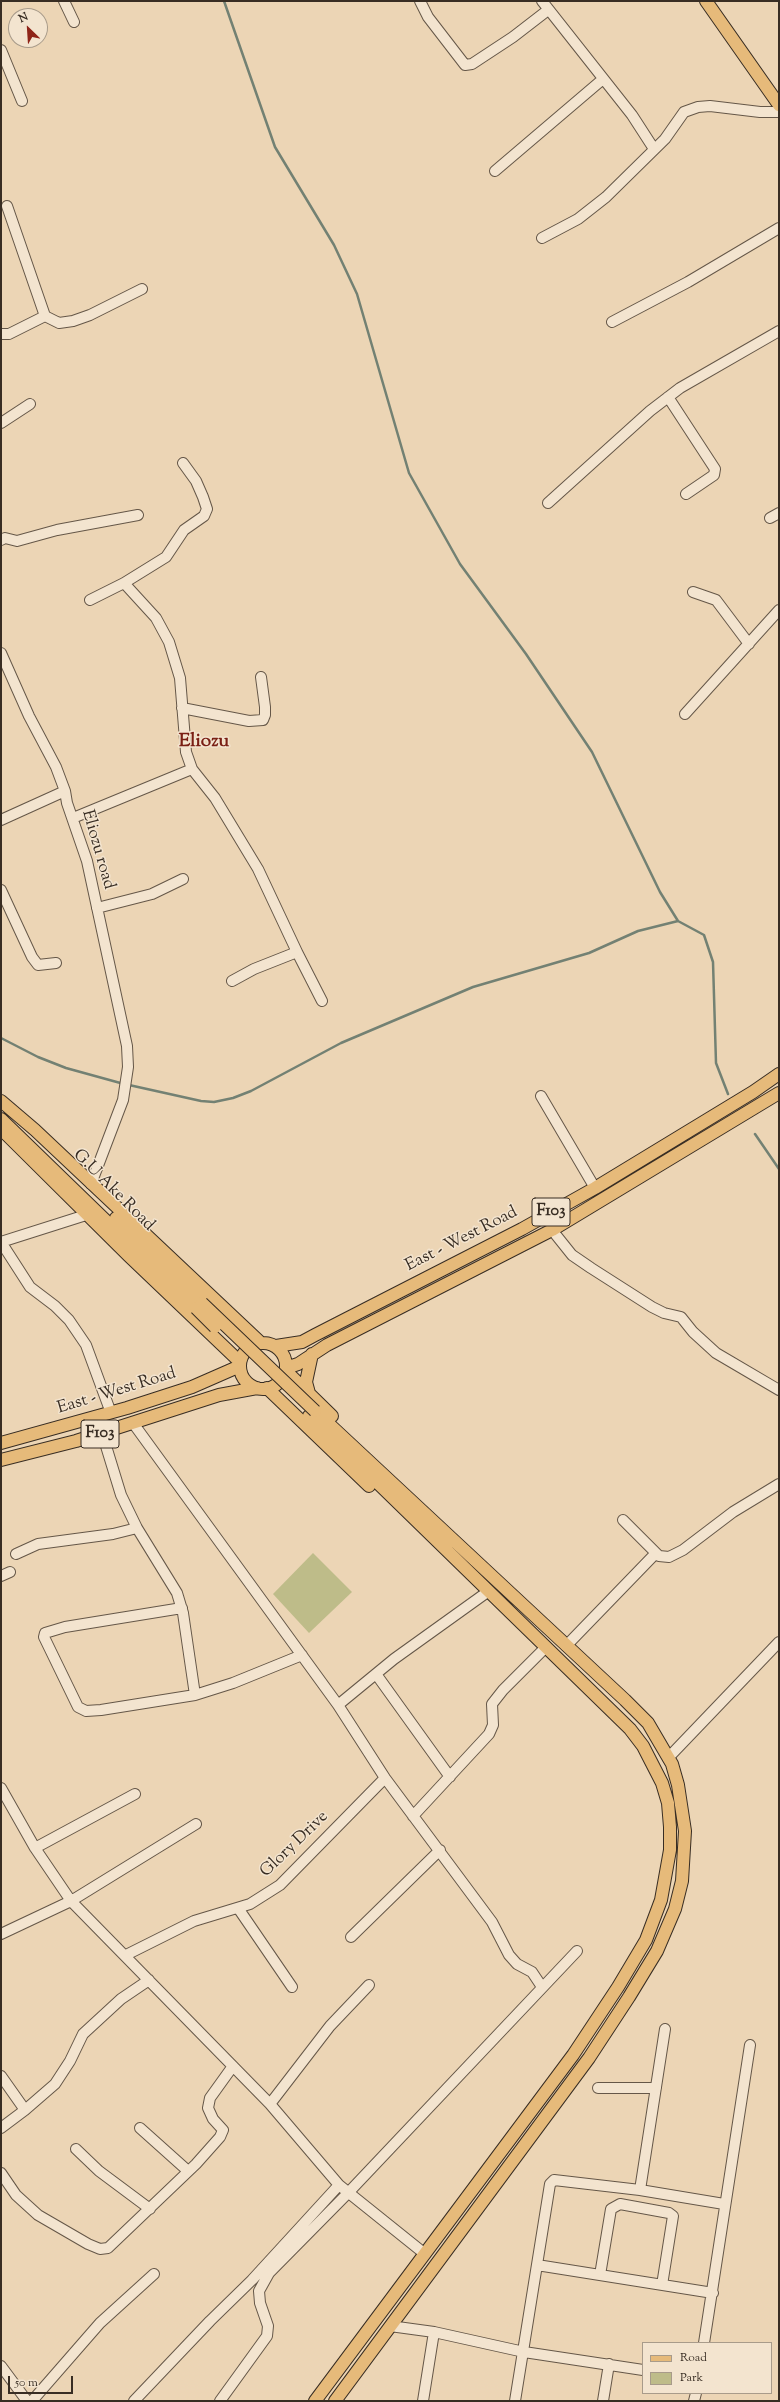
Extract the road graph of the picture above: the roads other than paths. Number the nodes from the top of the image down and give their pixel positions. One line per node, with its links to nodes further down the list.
1 (64, 1): 6 (street)
2 (420, 1): 5 (street)
3 (542, 1): 5 (street)
4 (706, 1): 10 (main road)
5 (548, 10): 8 (street)
6 (74, 22)
7 (1, 50): 9 (street)
8 (604, 79): 12 (street); 13 (street)
9 (22, 101)
10 (779, 106)
11 (779, 112): 12 (street)
12 (654, 149): 16 (street)
13 (495, 171)
14 (7, 206): 18 (street)
15 (779, 228): 19 (street)
16 (542, 238)
17 (142, 289): 18 (street)
18 (45, 316): 21 (street)
19 (612, 322)
20 (779, 332): 22 (street)
21 (1, 334)
22 (668, 397): 26 (street); 27 (street)
23 (30, 404): 24 (street)
24 (1, 423)
25 (183, 463): 30 (street)
26 (686, 494)
27 (548, 503)
28 (138, 515): 29 (street)
29 (1, 540)
30 (124, 583): 32 (street); 37 (street)
31 (693, 592): 34 (street)
32 (90, 600)
33 (779, 610): 34 (street)
34 (749, 644): 38 (street)
35 (1, 653): 40 (street, Eliozu road)
36 (261, 677): 37 (street)
37 (182, 708): 39 (street)
38 (685, 714)
39 (192, 769): 41 (street); 46 (street)
40 (65, 791): 41 (street, Eliozu road); 42 (street)
41 (73, 818): 45 (street, Eliozu road)
42 (1, 820)
43 (183, 879): 45 (street)
44 (1, 890): 47 (street)
45 (97, 908): 56 (street, Eliozu road)
46 (297, 952): 48 (street); 49 (street)
47 (56, 963)
48 (232, 981)
49 (322, 1001)
50 (779, 1074): 57 (main road, East - West Road / F103)
51 (779, 1093): 59 (main road, East - West Road / F103)
52 (540, 1096): 57 (street)
53 (1, 1103): 56 (main road); 61 (main road, G.U Ake Road)
54 (1, 1119): 61 (main road)
55 (1, 1129): 58 (main road)
56 (91, 1184): 62 (main road)
57 (595, 1188): 63 (main road, East - West Road / F103)
58 (86, 1215): 60 (street); 65 (main road)
59 (552, 1230): 64 (main road, East - West Road / F103); 68 (street)
60 (1, 1242): 70 (street)
61 (199, 1306): 71 (main road, bridge)
62 (261, 1343): 63 (main road, F103); 65 (main road, F103)
63 (276, 1346): 66 (main road)
64 (312, 1354): 66 (main road, East - West Road / F103); 69 (main road)
65 (240, 1364): 67 (main road); 70 (main road, East - West Road / F103)
66 (286, 1370): 67 (main road, F103); 69 (main road)
67 (262, 1388): 72 (main road, East - West Road / F103); 81 (main road)
68 (779, 1390)
69 (309, 1393): 82 (main road)
70 (111, 1413): 74 (main road, East - West Road / F103)
71 (312, 1414): 82 (main road); 83 (main road)
72 (133, 1423): 73 (main road, East - West Road / F103); 88 (street)
73 (102, 1433): 75 (main road, East - West Road / F103); 78 (street)
74 (1, 1443)
75 (1, 1460)
76 (779, 1484): 79 (street)
77 (623, 1520): 79 (street)
78 (137, 1528): 80 (street); 84 (street)
79 (656, 1553): 86 (street)
80 (16, 1554)
81 (486, 1593): 83 (main road); 89 (street)
82 (511, 1595): 86 (main road)
83 (500, 1603): 87 (main road)
84 (182, 1608): 90 (street); 90 (street)
85 (779, 1642): 92 (street)
86 (566, 1646): 92 (main road)
87 (545, 1648): 93 (street); 129 (main road)
88 (302, 1655): 90 (street); 91 (street)
89 (376, 1674): 91 (street); 93 (street)
90 (195, 1695)
91 (338, 1705): 94 (street)
92 (668, 1758): 135 (main road)
93 (450, 1777): 97 (street)
94 (385, 1778): 97 (street); 102 (street, Glory Drive)
95 (1, 1788): 99 (street)
96 (135, 1794): 99 (street)
97 (413, 1816): 100 (street)
98 (196, 1824): 101 (street)
99 (35, 1848): 101 (street)
100 (440, 1850): 104 (street); 110 (street)
101 (71, 1901): 103 (street); 106 (street)
102 (238, 1908): 106 (street, Glory Drive); 109 (street)
103 (1, 1934)
104 (351, 1937)
105 (577, 1951): 110 (street)
106 (126, 1955): 107 (street)
107 (149, 1980): 113 (street); 118 (street)
108 (369, 1986): 117 (street)
109 (292, 1987)
110 (542, 1987): 126 (street)
111 (665, 2029): 116 (street)
112 (750, 2045): 127 (street)
113 (233, 2066): 117 (street); 122 (street)
114 (1, 2076): 118 (street)
115 (598, 2088): 116 (street)
116 (656, 2088): 125 (street)
117 (270, 2104): 124 (street)
118 (26, 2110): 119 (street)
119 (1, 2128)
120 (140, 2128): 122 (street)
121 (76, 2149): 128 (street)
122 (188, 2171): 128 (street)
123 (1, 2173): 128 (street)
124 (339, 2185): 126 (street); 144 (street)
125 (640, 2190): 127 (street); 130 (street)
126 (348, 2193): 129 (street); 145 (street)
127 (724, 2204): 134 (street)
128 (150, 2209)
129 (425, 2254): 146 (main road)
130 (537, 2265): 132 (street); 138 (street)
131 (154, 2274): 143 (street)
132 (600, 2275): 133 (street); 133 (street)
133 (662, 2284): 134 (street)
134 (713, 2292): 137 (street)
135 (390, 2326): 136 (street); 147 (main road)
136 (434, 2332): 138 (street); 148 (street)
137 (704, 2342)
138 (524, 2352): 139 (street); 149 (street)
139 (609, 2364): 141 (street); 150 (street)
140 (1, 2366): 142 (street)
141 (642, 2370)
142 (26, 2401)
143 (32, 2401)
144 (134, 2401)
145 (220, 2401)
146 (315, 2401)
147 (335, 2401)
148 (423, 2401)
149 (515, 2401)
150 (603, 2401)

